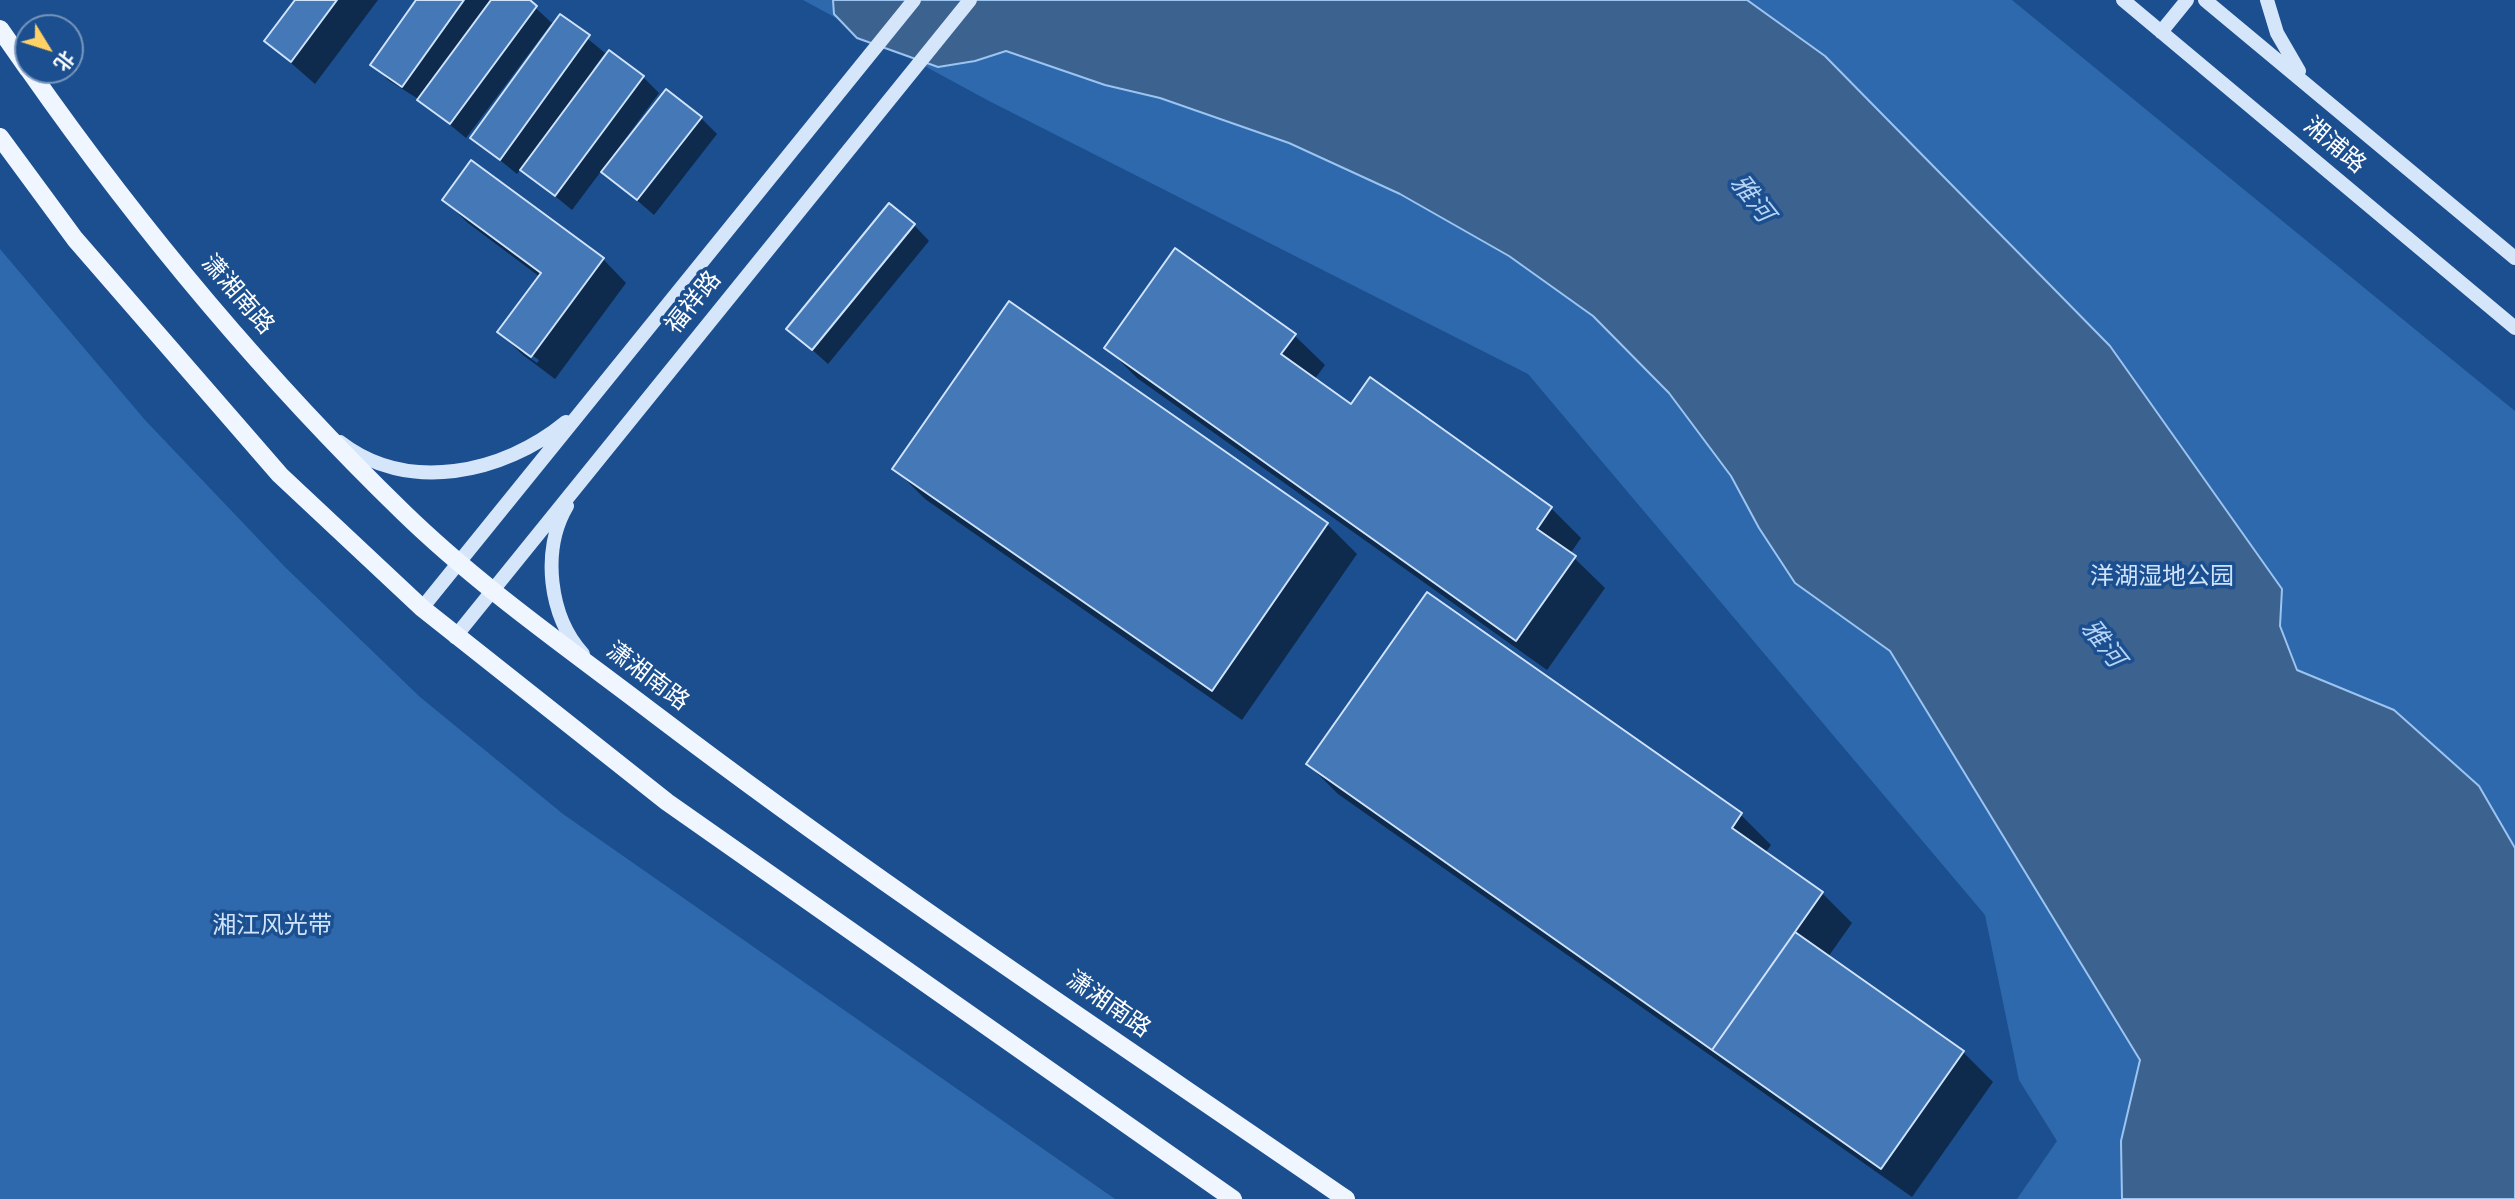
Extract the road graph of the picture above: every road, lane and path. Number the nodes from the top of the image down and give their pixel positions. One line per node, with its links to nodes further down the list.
1 (914, 0): 15 (main road, 福祥路)
2 (970, 0): 17 (main road, 福祥路)
3 (2123, 0): 8 (main road, 湘浦路)
4 (2187, 0): 8 (main road)
5 (2205, 0): 11 (main road, 湘浦路)
6 (2267, 0): 11 (main road)
7 (0, 29): 9 (main road, 潇湘南路)
8 (2161, 32): 14 (main road, 湘浦路)
9 (14, 49)
10 (39, 84): 16 (main road, 潇湘南路)
11 (2321, 96): 13 (main road, 湘浦路)
12 (0, 137): 20 (main road)
13 (2515, 258)
14 (2515, 328)
15 (606, 381): 16 (main road); 18 (main road, 福祥路)
16 (321, 427): 18 (main road, 潇湘南路)
17 (584, 476): 19 (main road, 福祥路); 22 (main road)
18 (460, 562): 19 (main road, 潇湘南路); 20 (main road, 福祥路)
19 (492, 590): 21 (main road, 福祥路); 22 (main road, 潇湘南路)
20 (422, 608): 21 (main road)
21 (455, 637): 23 (main road)
22 (604, 675): 24 (main road, 潇湘南路)
23 (1233, 1199)
24 (1346, 1199)

